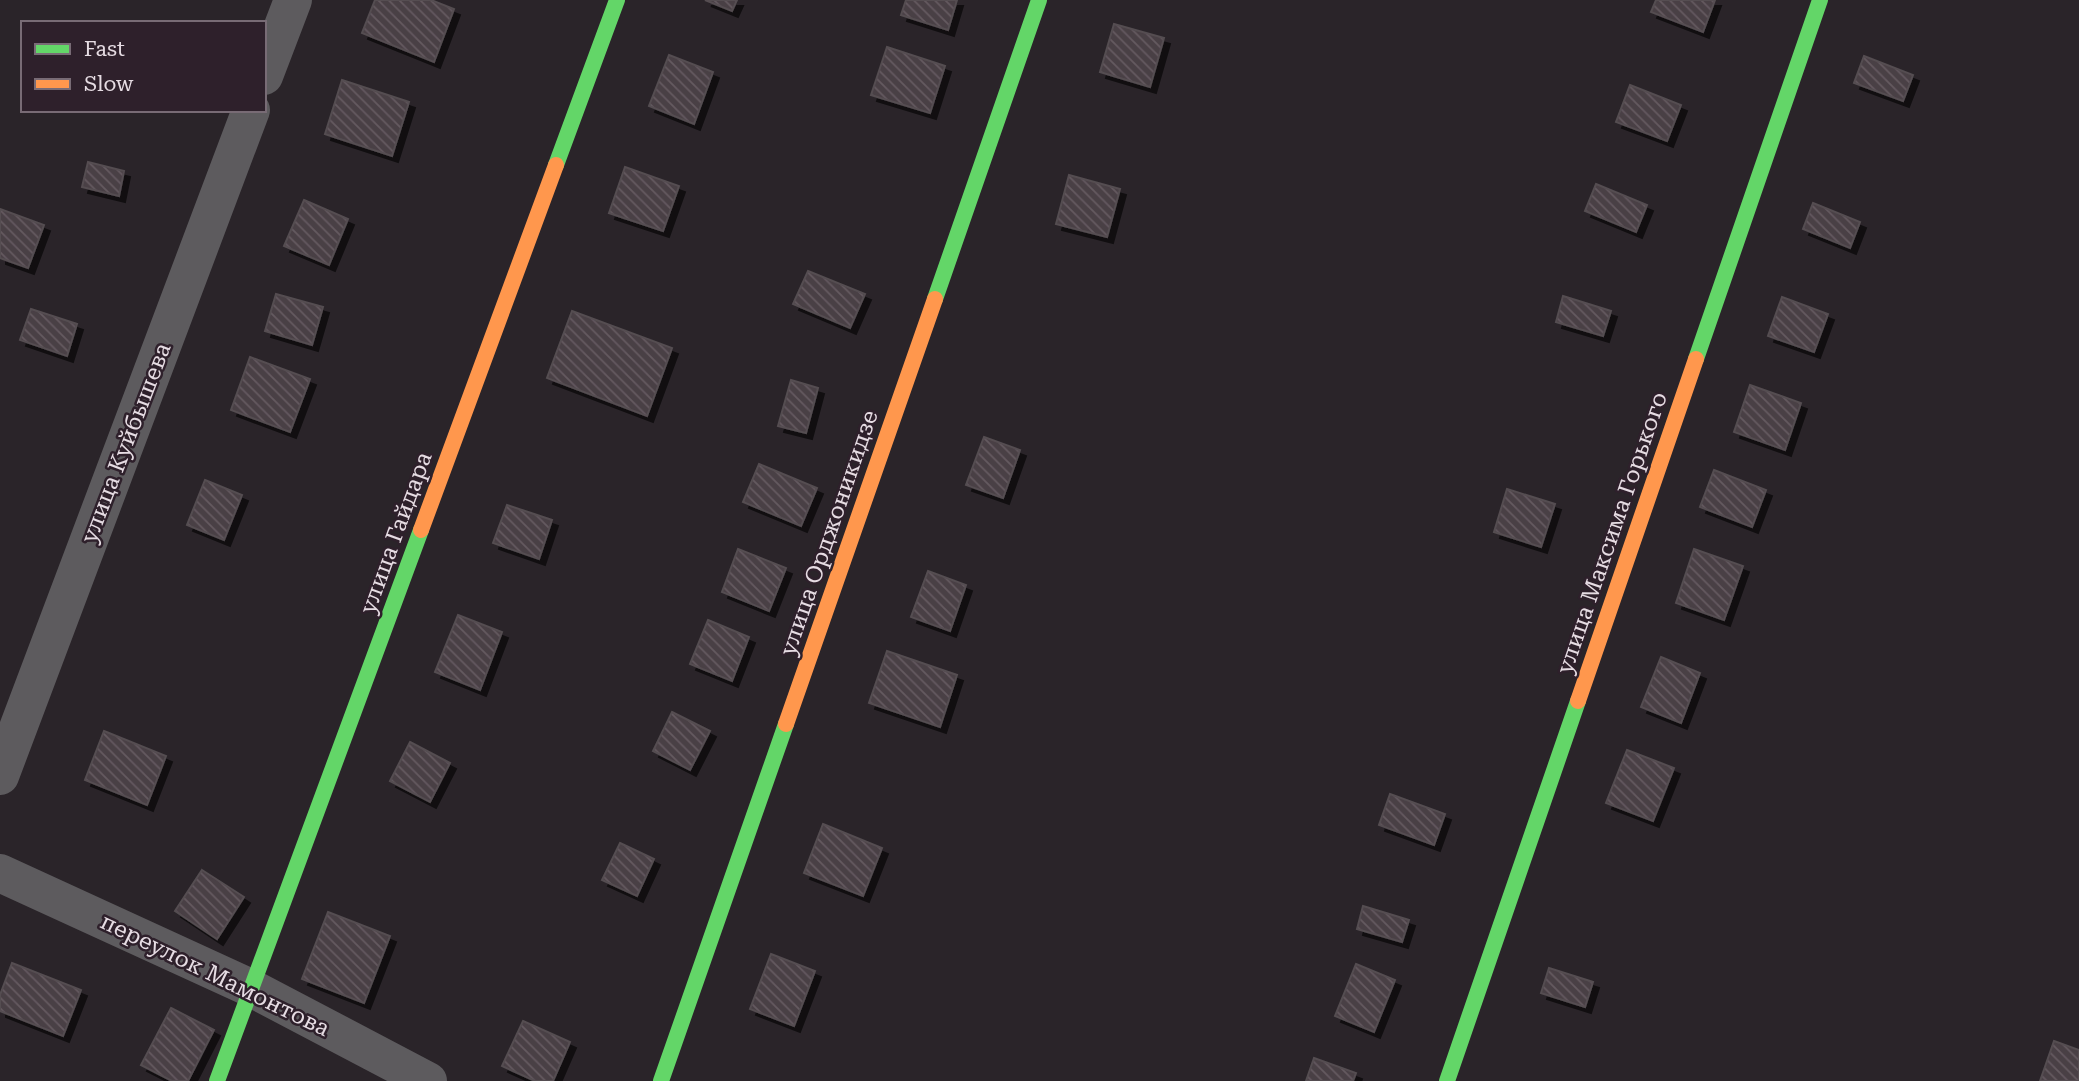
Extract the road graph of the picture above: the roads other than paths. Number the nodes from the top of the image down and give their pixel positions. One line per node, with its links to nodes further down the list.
1 (293, 0): 5 (street)
2 (617, 0): 9 (street, улица Гайдара)
3 (1039, 0): 12 (street, улица Орджоникидзе)
4 (1820, 0): 13 (street, улица Максима Горького)
5 (266, 71)
6 (250, 112): 7 (street, улица Куйбышева)
7 (0, 776)
8 (0, 873): 9 (street, переулок Мамонтова)
9 (253, 989): 10 (street, улица Гайдара); 11 (street, переулок Мамонтова)
10 (217, 1081)
11 (428, 1081)
12 (661, 1081)
13 (1447, 1081)

